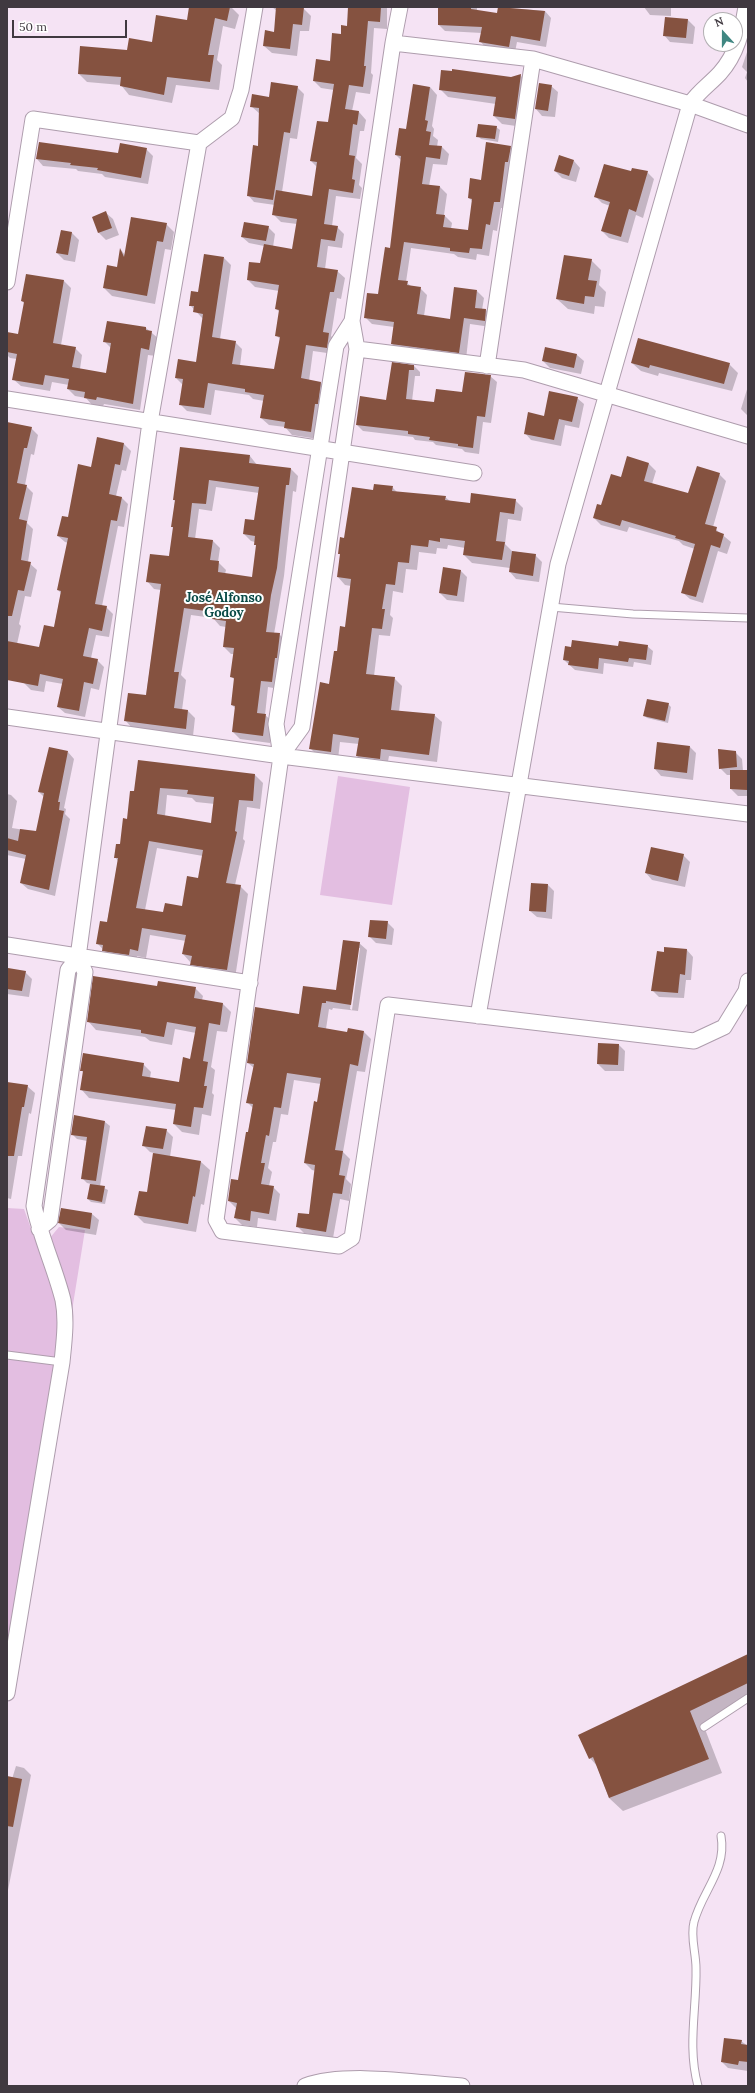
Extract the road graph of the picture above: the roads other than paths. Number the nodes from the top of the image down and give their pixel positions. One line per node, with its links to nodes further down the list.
1 (255, 7): 8 (street)
2 (400, 7): 4 (street)
3 (746, 7): 6 (street)
4 (393, 43): 5 (street); 10 (street)
5 (534, 59): 6 (street); 12 (street)
6 (690, 104): 7 (street); 13 (street)
7 (748, 125)
8 (199, 143): 9 (street); 15 (street)
9 (7, 282)
10 (352, 321): 11 (street); 17 (street)
11 (357, 349): 12 (street); 18 (street)
12 (487, 366): 13 (street)
13 (606, 395): 16 (street); 20 (street)
14 (7, 399): 15 (street)
15 (150, 422): 17 (street); 23 (street)
16 (748, 436)
17 (319, 450): 18 (street); 24 (street)
18 (341, 453): 19 (street); 24 (street)
19 (474, 473)
20 (551, 607): 21 (lane); 25 (street)
21 (748, 618)
22 (7, 718): 23 (street)
23 (109, 731): 24 (street); 28 (street)
24 (281, 756): 25 (street); 30 (street)
25 (519, 786): 26 (street); 31 (street)
26 (748, 814)
27 (7, 945): 28 (street)
28 (78, 957): 30 (street); 33 (street)
29 (748, 981): 31 (street)
30 (250, 982): 31 (street)
31 (478, 1016)
32 (7, 1355): 33 (lane)
33 (62, 1362): 34 (street)
34 (7, 1694)
35 (748, 1698): 36 (lane)
36 (704, 1727)
37 (721, 1836): 41 (lane)
38 (346, 2082): 39 (street); 40 (street)
39 (305, 2086)
40 (462, 2086)
41 (698, 2086)

